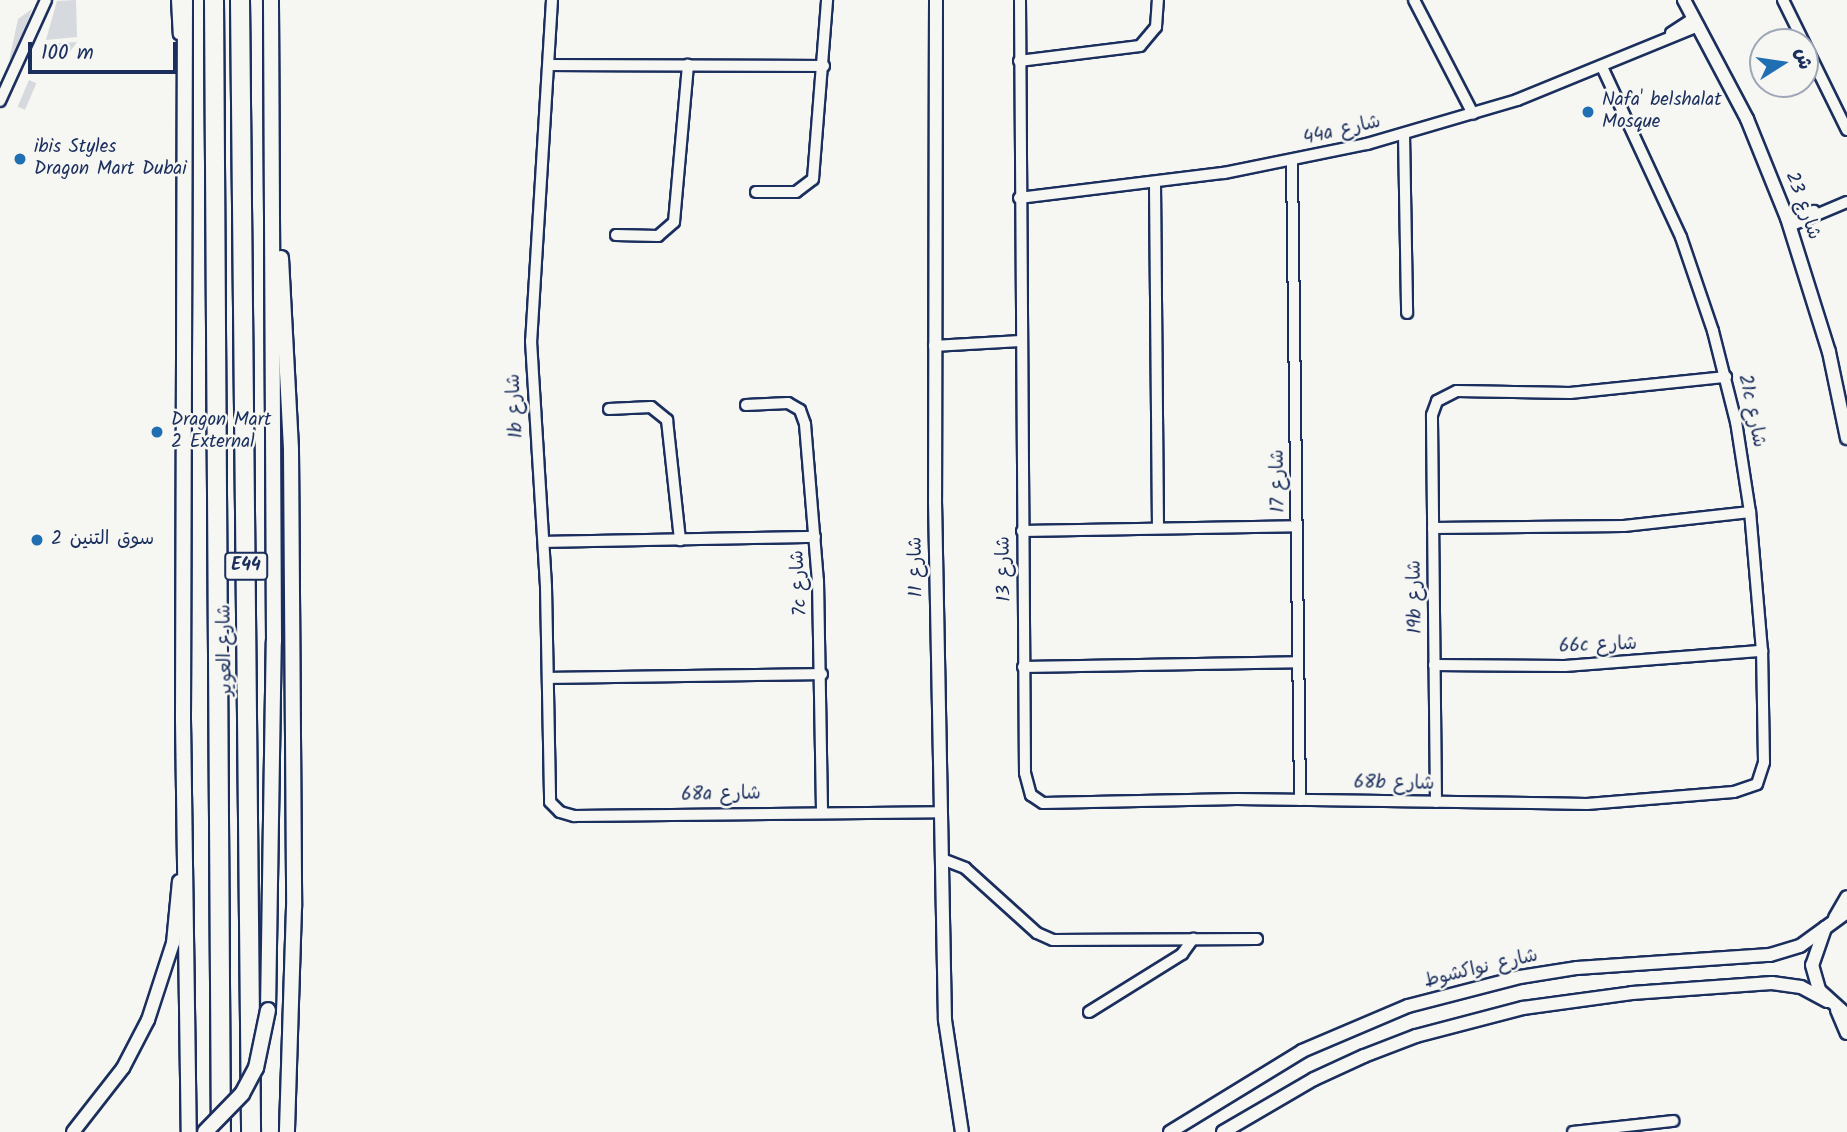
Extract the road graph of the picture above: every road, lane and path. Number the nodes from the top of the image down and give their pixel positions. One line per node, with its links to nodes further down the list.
1 (46, 0): 22 (street)
2 (177, 0): 17 (street)
3 (185, 0): 17 (main road)
4 (214, 0): 77 (highway, شارع العوير / E44)
5 (240, 0): 78 (highway, شارع العوير / E44)
6 (271, 0): 26 (main road)
7 (552, 0): 18 (street, 1b شارع)
8 (827, 0): 20 (street)
9 (936, 0): 35 (street, شارع 11)
10 (1020, 0): 16 (street, شارع 13)
11 (1158, 0): 16 (street)
12 (1414, 0): 23 (street)
13 (1684, 0): 15 (street, شارع 23)
14 (1783, 0): 24 (street)
15 (1696, 22): 21 (street, 44a شارع); 32 (street, شارع 23)
16 (1019, 61): 30 (street, شارع 13)
17 (185, 65): 62 (main road)
18 (550, 65): 19 (street); 48 (street, 1b شارع)
19 (688, 65): 20 (street); 33 (street)
20 (824, 66): 29 (street)
21 (1602, 67): 23 (street, 44a شارع); 37 (street, 21c شارع)
22 (0, 102)
23 (1474, 114): 25 (street, 44a شارع)
24 (1847, 130)
25 (1404, 134): 27 (street, 44a شارع); 34 (street)
26 (273, 145): 76 (main road, bridge); 79 (main road)
27 (1292, 161): 28 (street, 44a شارع); 42 (street, شارع 17)
28 (1155, 184): 30 (street, 44a شارع); 43 (street)
29 (756, 192)
30 (1019, 198): 36 (street, شارع 13)
31 (1847, 202): 32 (street)
32 (1789, 222): 40 (street, شارع 23)
33 (616, 235)
34 (1407, 313)
35 (934, 341): 36 (street); 60 (street, شارع 11)
36 (1020, 341): 45 (street, شارع 13)
37 (1726, 377): 41 (street, 21c شارع); 44 (street, 19b شارع)
38 (746, 405): 46 (street, 7c شارع)
39 (609, 409): 47 (street)
40 (1847, 438)
41 (1750, 512): 44 (street); 49 (street, 21c شارع)
42 (1297, 526): 43 (street); 50 (street, شارع 17)
43 (1158, 527): 45 (street)
44 (1433, 528): 51 (street, 19b شارع)
45 (1022, 531): 52 (street, شارع 13)
46 (815, 537): 47 (street); 53 (street, 7c شارع)
47 (680, 540): 48 (street)
48 (544, 542): 54 (street, 1b شارع)
49 (1762, 651): 51 (street, 66c شارع); 55 (street, 21c شارع)
50 (1298, 662): 52 (street); 57 (street, شارع 17)
51 (1434, 664): 58 (street, 19b شارع)
52 (1023, 667): 56 (street, شارع 13)
53 (822, 674): 54 (street); 61 (street, 7c شارع)
54 (549, 678): 59 (street, 1b شارع)
55 (1757, 783): 58 (street, 68b شارع)
56 (1031, 796): 57 (street, 68b شارع)
57 (1300, 800): 58 (street, 68b شارع)
58 (1436, 802)
59 (554, 809): 61 (street, 68a شارع)
60 (941, 809): 61 (street, 68a شارع); 63 (street, شارع 11)
61 (822, 811)
62 (186, 833): 74 (street); 75 (main road)
63 (942, 859): 67 (street); 80 (street, شارع 11)
64 (1847, 897): 66 (street)
65 (1847, 912): 66 (street, شارع نواكشوط)
66 (1830, 923): 69 (street); 81 (street, شارع نواكشوط)
67 (1193, 939): 68 (street); 70 (street)
68 (1257, 939)
69 (1837, 1008): 71 (street); 82 (street)
70 (1089, 1012)
71 (1847, 1033)
72 (1673, 1121): 73 (street)
73 (1638, 1128): 83 (street)
74 (73, 1132)
75 (189, 1132)
76 (205, 1132)
77 (221, 1132)
78 (251, 1132)
79 (287, 1132)
80 (962, 1132)
81 (1170, 1132)
82 (1223, 1132)
83 (1573, 1132)

